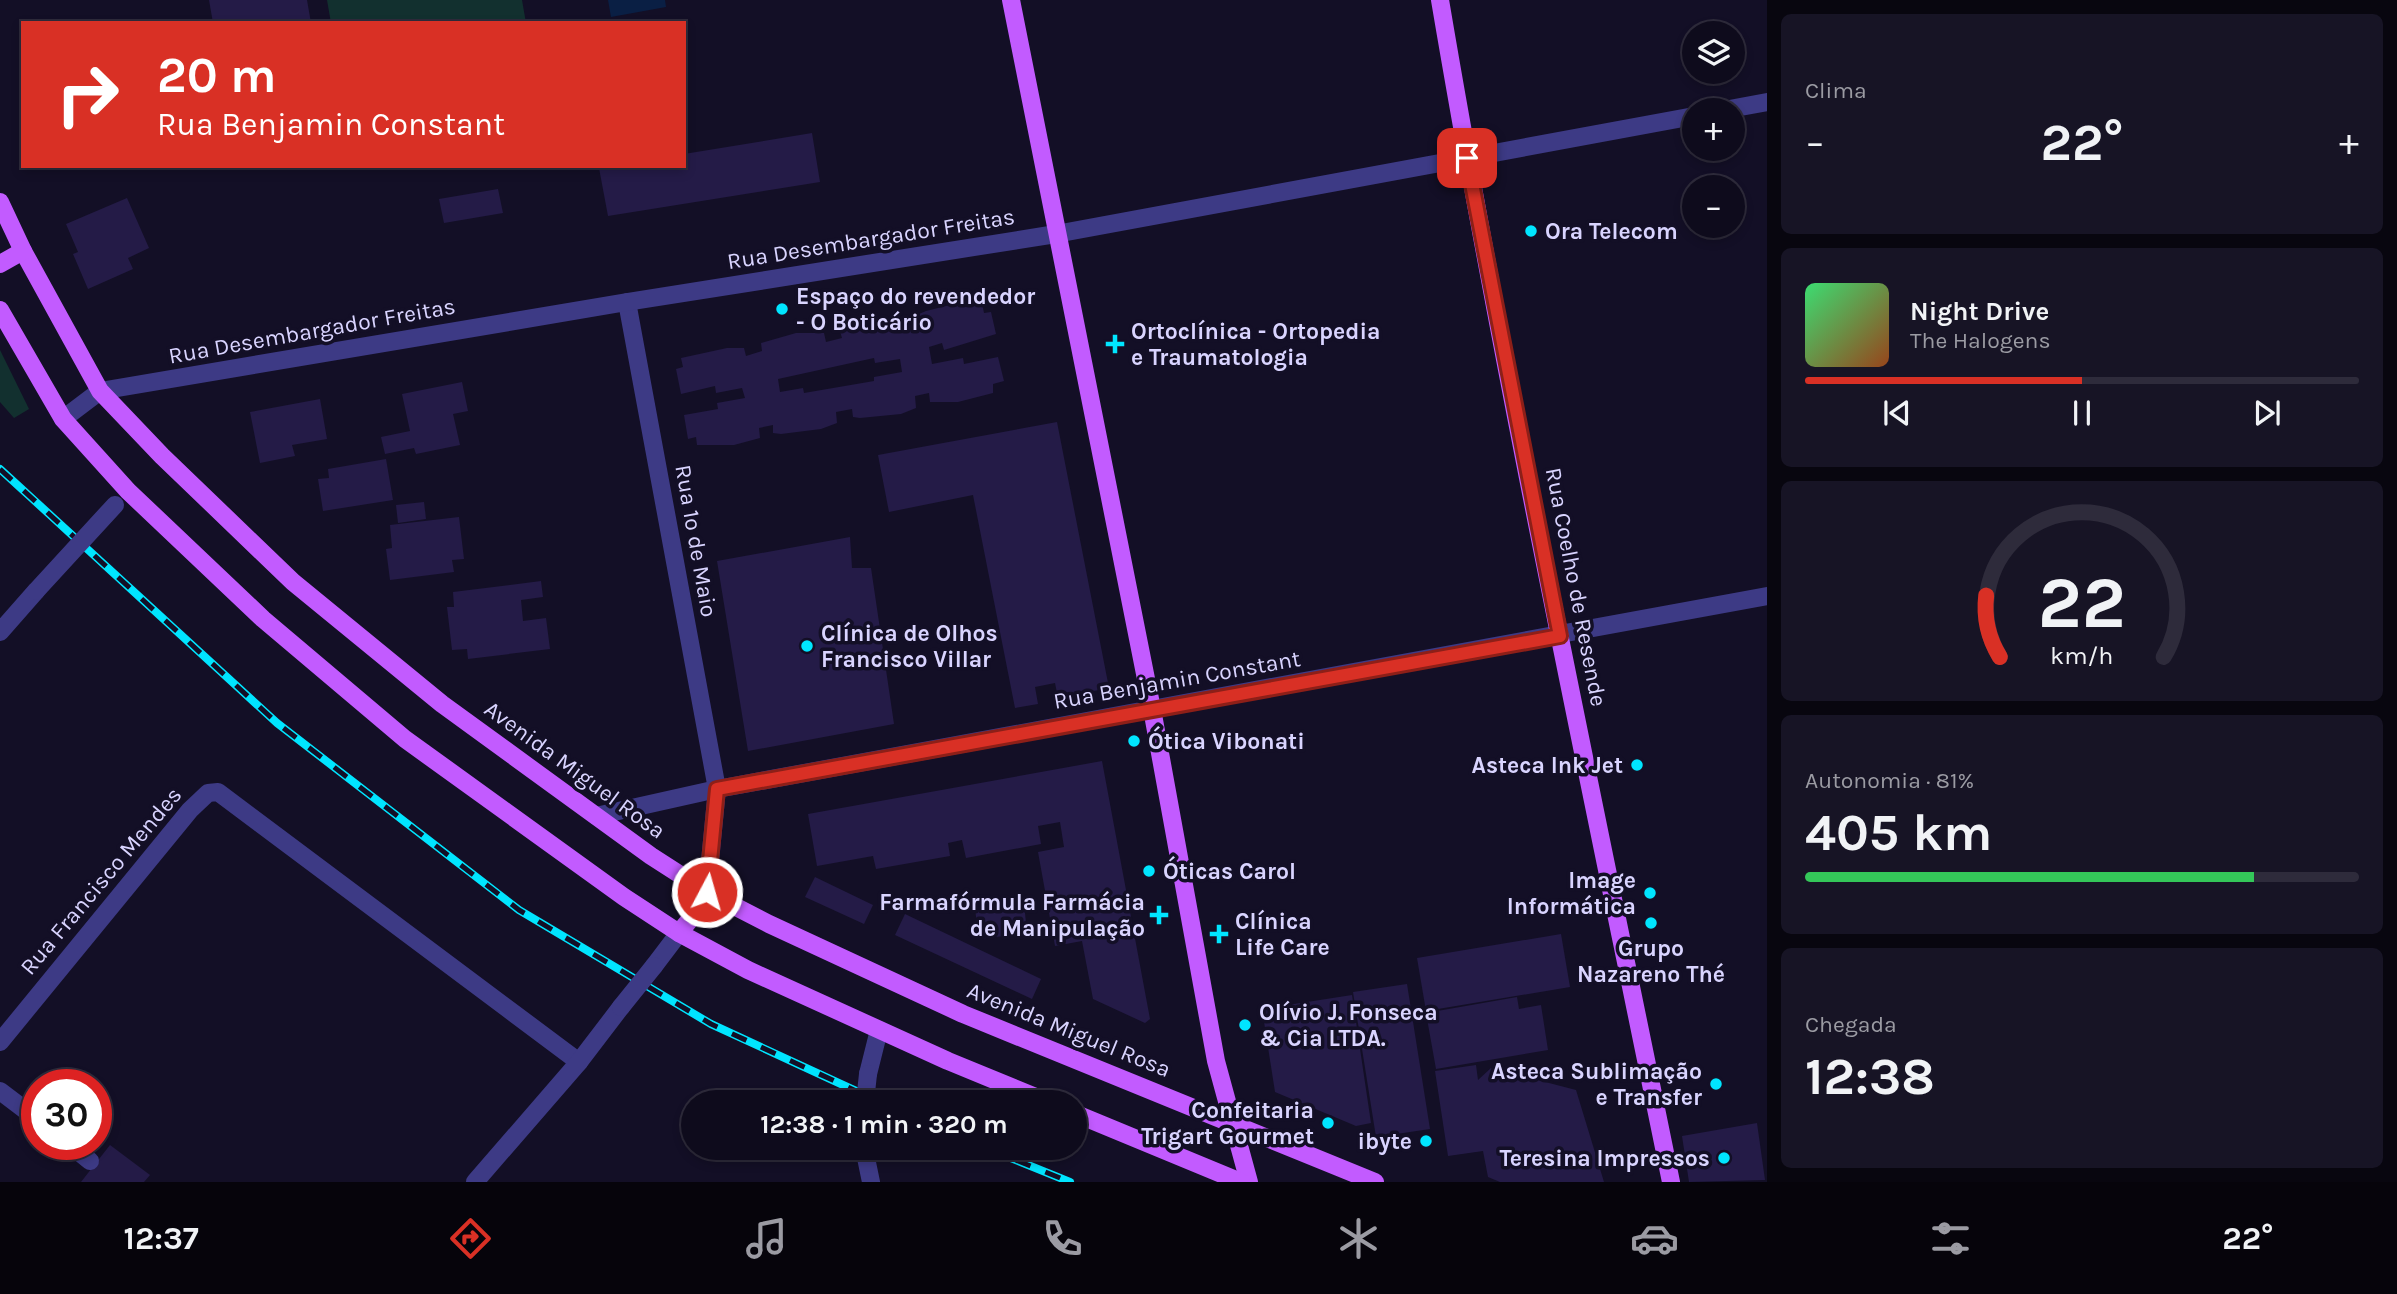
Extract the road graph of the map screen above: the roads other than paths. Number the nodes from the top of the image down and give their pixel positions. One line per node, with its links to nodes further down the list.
1 (1012, 0): 8 (main road)
2 (1440, 0): 6 (main road, Rua Coelho de Resende)
3 (1767, 102): 4 (street)
4 (1745, 106)
5 (1682, 118): 6 (street, Rua Desembargador Freitas)
6 (1467, 158): 8 (street, Rua Desembargador Freitas); 18 (main road, Rua Coelho de Resende)
7 (0, 202): 9 (main road, Avenida Miguel Rosa)
8 (1056, 234): 11 (street, Rua Desembargador Freitas); 19 (main road)
9 (23, 251): 10 (main road); 13 (main road, Avenida Miguel Rosa)
10 (0, 264)
11 (627, 302): 13 (street, Rua Desembargador Freitas); 20 (street, Rua 1º de Maio)
12 (0, 310): 14 (main road)
13 (100, 391): 14 (street, Rua Desembargador Freitas); 21 (main road, Avenida Miguel Rosa)
14 (63, 419): 15 (main road)
15 (128, 491): 17 (street, bridge); 23 (main road)
16 (1767, 596): 18 (street, Rua Benjamin Constant)
17 (0, 632)
18 (1560, 636): 19 (street, Rua Benjamin Constant); 39 (main road, Rua Coelho de Resende)
19 (1152, 709): 20 (street, Rua Benjamin Constant); 32 (main road)
20 (717, 789): 21 (street, Rua Benjamin Constant); 22 (street, Rua 1º de Maio)
21 (596, 816): 22 (main road, Avenida Miguel Rosa)
22 (707, 892): 23 (main road); 32 (main road, Avenida Miguel Rosa)
23 (679, 933): 24 (main road); 26 (street, bridge)
24 (879, 1030): 27 (street, bridge); 28 (main road)
25 (0, 1042): 26 (street, Rua Francisco Mendes)
26 (579, 1062): 34 (street)
27 (866, 1090)
28 (1020, 1090)
29 (0, 1091): 30 (street)
30 (21, 1107)
31 (1087, 1118): 36 (main road)
32 (1233, 1125): 37 (main road); 38 (main road, Avenida Miguel Rosa)
33 (866, 1160): 35 (street)
34 (475, 1182)
35 (871, 1182)
36 (1241, 1182)
37 (1249, 1182)
38 (1375, 1182)
39 (1671, 1182)

